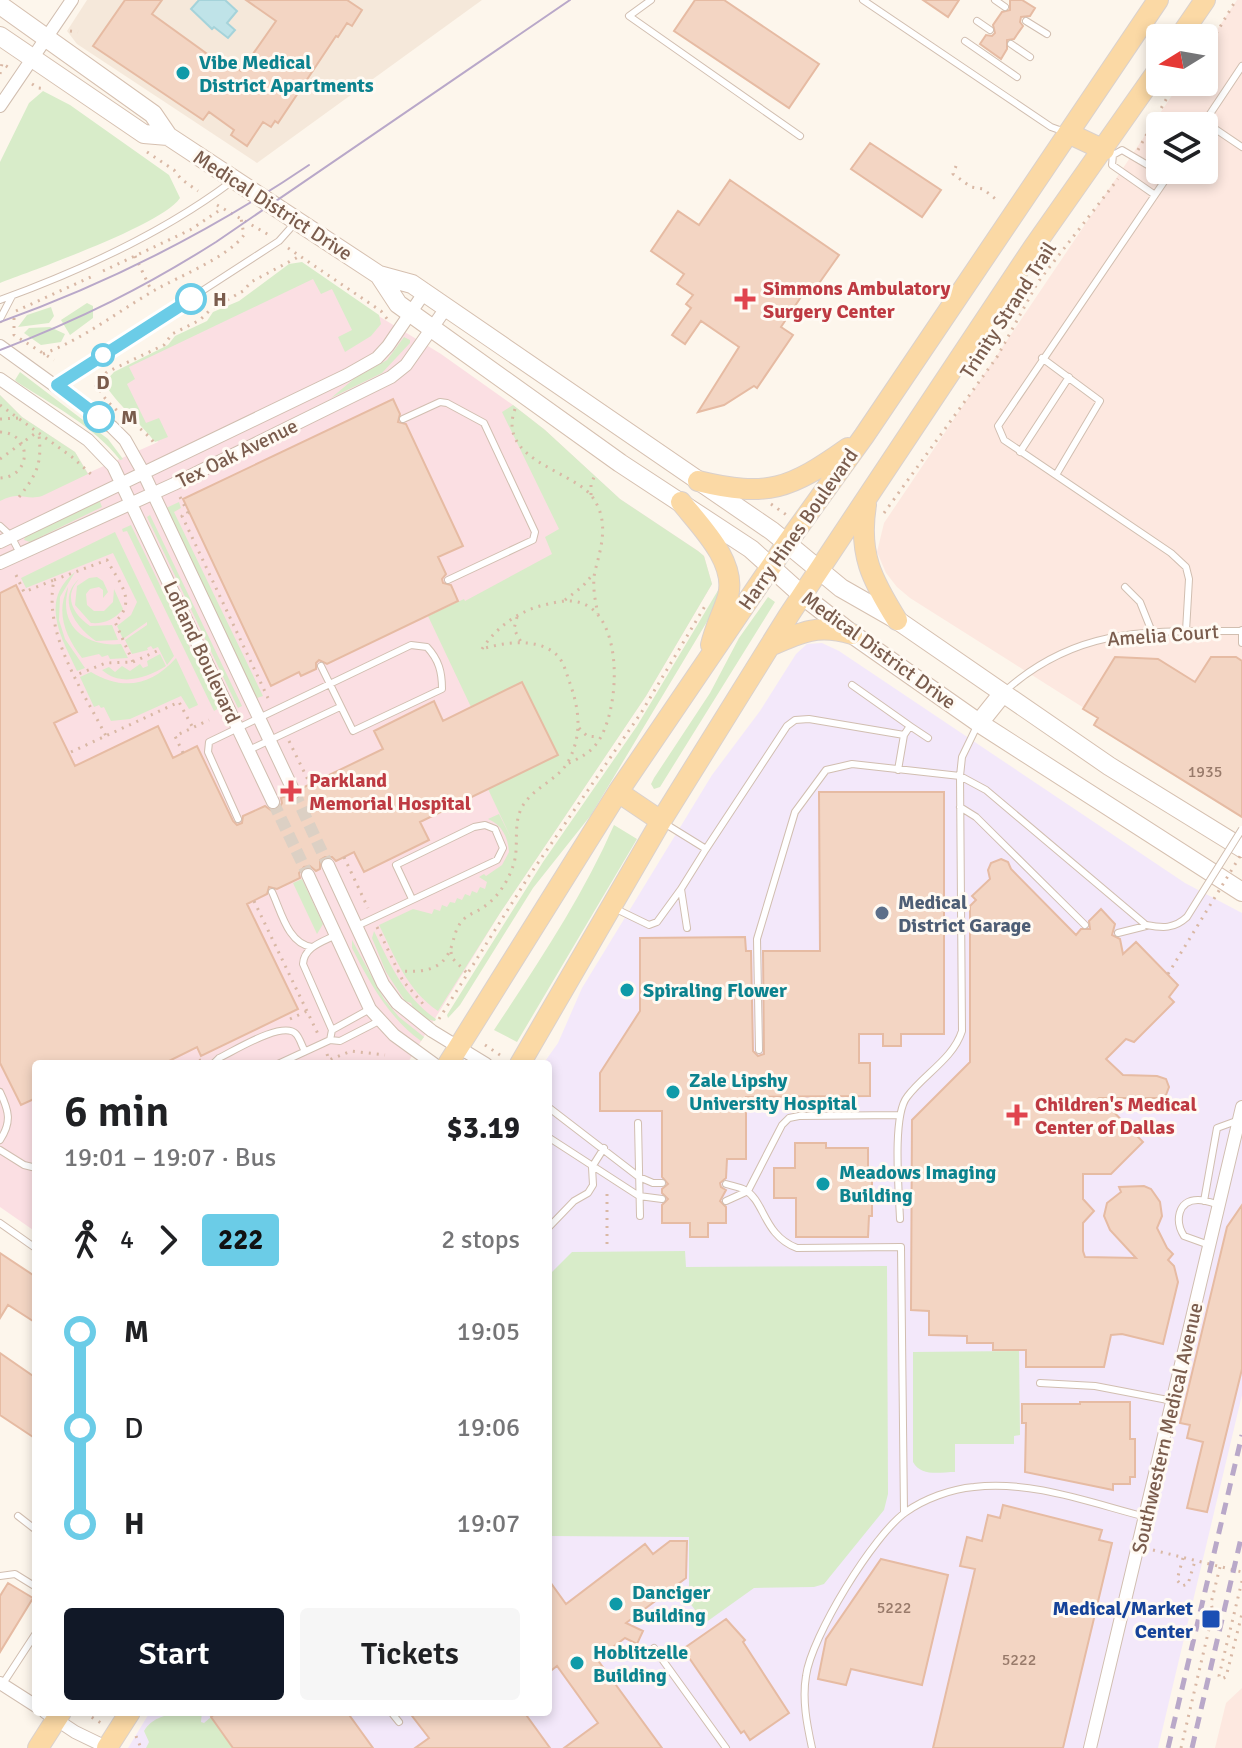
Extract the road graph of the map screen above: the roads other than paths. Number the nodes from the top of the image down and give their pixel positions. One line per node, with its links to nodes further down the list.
1 (72, 0): 15 (street)
2 (651, 0): 28 (lane)
3 (863, 0): 25 (lane)
4 (995, 0): 8 (lane)
5 (1158, 0): 25 (main road, Harry Hines Boulevard)
6 (1205, 0): 11 (main road)
7 (0, 5): 15 (main road, Medical District Drive)
8 (1005, 7)
9 (977, 21): 12 (lane)
10 (1026, 21): 13 (lane)
11 (1189, 24)
12 (990, 30)
13 (1047, 34)
14 (0, 36): 19 (main road, Medical District Drive)
15 (46, 37): 19 (street); 27 (main road, Medical District Drive)
16 (965, 41): 21 (lane)
17 (1011, 44): 18 (lane)
18 (1030, 57)
19 (32, 58): 23 (street); 27 (main road, Medical District Drive)
20 (1242, 66): 24 (lane)
21 (1017, 77)
22 (1146, 90): 30 (main road, Harry Hines Boulevard)
23 (0, 106)
24 (1211, 112)
25 (1068, 133): 30 (main road); 43 (main road, Harry Hines Boulevard)
26 (1218, 133): 29 (lane)
27 (168, 136): 32 (main road, Medical District Drive)
28 (800, 136)
29 (1242, 147)
30 (1108, 152): 31 (lane); 34 (lane); 46 (main road, Harry Hines Boulevard)
31 (1146, 162)
32 (234, 180): 35 (main road, Medical District Drive); 38 (lane)
33 (1162, 184): 34 (lane)
34 (1155, 195): 47 (lane)
35 (297, 221): 36 (main road, Medical District Drive); 50 (lane)
36 (379, 275): 37 (main road, Medical District Drive); 41 (main road, Medical District Drive)
37 (424, 293): 40 (main road, Medical District Drive); 41 (street, Tex Oak Avenue)
38 (12, 296): 39 (lane); 42 (lane)
39 (0, 300)
40 (446, 308): 44 (street, Tex Oak Avenue); 58 (main road, Medical District Drive)
41 (411, 313): 44 (main road, Medical District Drive); 52 (street, Tex Oak Avenue)
42 (0, 319)
43 (938, 327): 46 (main road); 53 (main road, Harry Hines Boulevard)
44 (432, 329): 55 (street, Tex Oak Avenue); 62 (main road, Medical District Drive)
45 (0, 346): 50 (street, Lofland Boulevard)
46 (967, 347): 61 (main road, Harry Hines Boulevard)
47 (1042, 358): 48 (lane); 54 (lane)
48 (1069, 377): 54 (lane); 57 (lane)
49 (0, 379): 59 (street, Lofland Boulevard)
50 (57, 385): 56 (street, Lofland Boulevard)
51 (403, 419): 71 (lane)
52 (221, 435): 55 (street); 56 (street, Tex Oak Avenue)
53 (864, 436): 58 (main road); 66 (main road, Harry Hines Boulevard)
54 (1020, 452): 57 (lane)
55 (232, 456): 60 (street, Tex Oak Avenue)
56 (143, 472): 59 (street, Tex Oak Avenue); 60 (street, Lofland Boulevard)
57 (1056, 475): 76 (lane)
58 (698, 481): 66 (main road, Medical District Drive)
59 (121, 483): 63 (street, Lofland Boulevard); 65 (street, Tex Oak Avenue)
60 (153, 493): 63 (street, Tex Oak Avenue); 87 (street, Lofland Boulevard)
61 (867, 499): 70 (main road, Harry Hines Boulevard); 74 (main road)
62 (681, 502): 69 (main road, Medical District Drive); 81 (main road)
63 (131, 503): 67 (street, Tex Oak Avenue); 90 (street, Lofland Boulevard)
64 (0, 526): 65 (lane)
65 (6, 539): 67 (lane)
66 (787, 543): 69 (main road, Harry Hines Boulevard); 70 (main road, Medical District Drive)
67 (21, 555): 68 (street, Tex Oak Avenue)
68 (0, 563)
69 (770, 567): 73 (main road, Medical District Drive); 81 (main road, Harry Hines Boulevard)
70 (818, 570): 73 (main road, Harry Hines Boulevard); 74 (main road, Medical District Drive)
71 (448, 580)
72 (1125, 587): 77 (lane)
73 (802, 595): 78 (main road, Medical District Drive); 80 (main road, Harry Hines Boulevard)
74 (897, 620): 85 (main road, Medical District Drive)
75 (1242, 630): 76 (lane, Amelia Court); 79 (lane, Amelia Court)
76 (1186, 631): 77 (lane, Amelia Court)
77 (1152, 632): 85 (lane, Amelia Court)
78 (852, 634): 80 (main road); 88 (main road, Medical District Drive)
79 (1242, 643)
80 (770, 646): 102 (main road, Harry Hines Boulevard)
81 (708, 658): 98 (main road, Harry Hines Boulevard)
82 (321, 666): 83 (lane)
83 (330, 684): 86 (lane); 86 (lane); 87 (lane)
84 (852, 685): 89 (lane)
85 (1003, 693): 88 (main road); 105 (main road, Medical District Drive)
86 (340, 707): 93 (lane)
87 (258, 717): 90 (lane); 93 (street, Lofland Boulevard)
88 (979, 723): 96 (lane); 110 (main road, Medical District Drive)
89 (910, 726): 91 (lane); 92 (lane)
90 (238, 727): 94 (street, Lofland Boulevard); 101 (lane)
91 (904, 735): 95 (lane); 104 (lane)
92 (928, 738)
93 (270, 741): 94 (lane); 97 (street, Lofland Boulevard)
94 (249, 750): 99 (street, Lofland Boulevard)
95 (898, 770): 96 (lane); 124 (lane)
96 (960, 776): 100 (lane); 114 (lane)
97 (294, 792)
98 (618, 792): 102 (main road); 126 (main road, Harry Hines Boulevard)
99 (273, 802)
100 (960, 807): 113 (lane); 134 (lane)
101 (238, 819)
102 (661, 821): 104 (lane); 112 (main road, Harry Hines Boulevard)
103 (1242, 829): 114 (lane, bridge)
104 (706, 849): 108 (lane)
105 (1242, 850)
106 (328, 865): 115 (street)
107 (308, 875): 118 (street)
108 (681, 889): 112 (lane); 116 (lane)
109 (272, 892): 119 (lane)
110 (1242, 892)
111 (412, 899): 111 (lane); 115 (lane)
112 (611, 907): 130 (main road, Harry Hines Boulevard)
113 (1085, 925)
114 (1146, 925): 117 (lane)
115 (357, 926): 118 (street); 126 (street)
116 (687, 928)
117 (1118, 933)
118 (336, 935): 119 (lane); 120 (street)
119 (312, 947): 122 (lane)
120 (370, 1009): 121 (street); 122 (lane)
121 (379, 1021): 123 (lane); 129 (street)
122 (332, 1030): 123 (lane)
123 (330, 1040): 125 (lane)
124 (759, 1050)
125 (305, 1051): 127 (lane); 128 (lane)
126 (454, 1056)
127 (217, 1060)
128 (286, 1060)
129 (428, 1060)
130 (522, 1060)
131 (0, 1092): 136 (lane)
132 (552, 1110): 138 (lane)
133 (1240, 1113): 149 (lane); 150 (street, Southwestern Medical Avenue)
134 (898, 1115): 145 (lane); 152 (lane)
135 (638, 1123): 142 (lane)
136 (0, 1140)
137 (552, 1140): 141 (lane)
138 (604, 1148): 141 (lane); 142 (lane)
139 (0, 1150): 140 (lane)
140 (32, 1167)
141 (592, 1167): 146 (lane); 154 (lane)
142 (639, 1177): 143 (lane); 146 (lane)
143 (662, 1183)
144 (726, 1184): 145 (lane)
145 (748, 1191): 148 (lane); 159 (lane)
146 (639, 1196): 147 (lane); 151 (lane)
147 (662, 1199)
148 (726, 1201)
149 (1204, 1201): 150 (lane); 155 (lane)
150 (1219, 1205): 155 (street, Southwestern Medical Avenue)
151 (640, 1216)
152 (900, 1219)
153 (0, 1223): 156 (lane)
154 (552, 1224)
155 (1210, 1245): 158 (street, Southwestern Medical Avenue)
156 (32, 1246)
157 (1040, 1383): 158 (lane)
158 (1173, 1401): 161 (street, Southwestern Medical Avenue)
159 (904, 1513): 161 (lane); 177 (lane)
160 (18, 1516): 162 (lane)
161 (1146, 1517): 178 (street, Southwestern Medical Avenue)
162 (32, 1527)
163 (0, 1576): 164 (lane)
164 (32, 1585)
165 (32, 1639): 167 (lane)
166 (654, 1648): 176 (lane)
167 (1, 1685): 168 (street)
168 (32, 1704)
169 (54, 1716): 174 (main road)
170 (56, 1716): 175 (street)
171 (128, 1716): 175 (main road)
172 (394, 1716): 173 (lane)
173 (399, 1722)
174 (38, 1748)
175 (108, 1748)
176 (726, 1748)
177 (812, 1748)
178 (1090, 1748)

